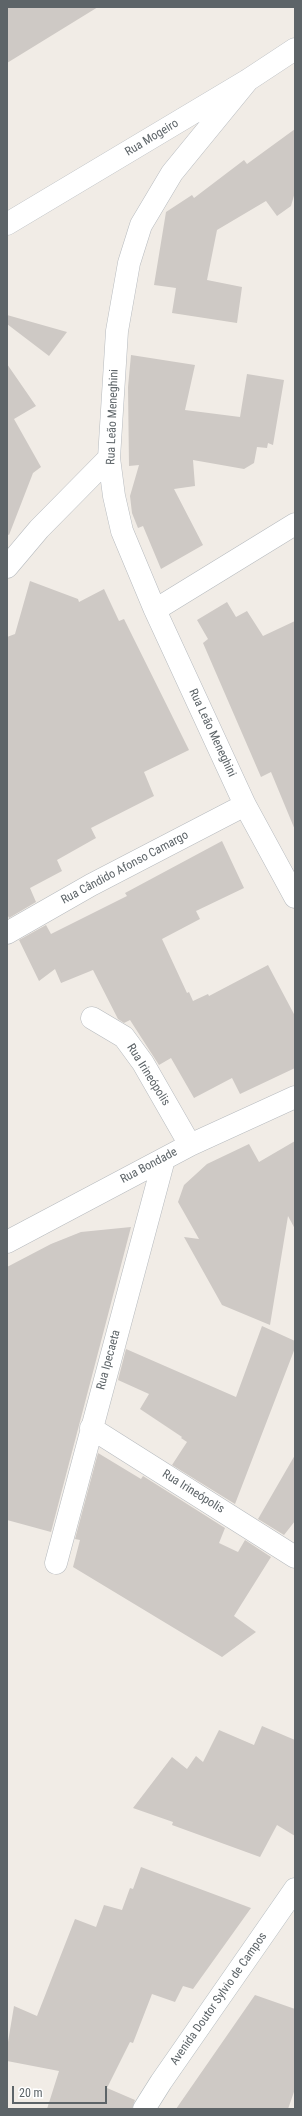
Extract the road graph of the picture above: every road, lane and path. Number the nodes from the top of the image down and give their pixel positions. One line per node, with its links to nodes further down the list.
1 (295, 49): 2 (street, Rua Mogeiro)
2 (248, 80): 3 (street, Rua Mogeiro); 4 (street, Rua Leão Meneghini)
3 (7, 224)
4 (109, 458): 6 (street); 7 (street, Rua Leão Meneghini)
5 (295, 524): 7 (street)
6 (7, 567)
7 (155, 610): 8 (street, Rua Leão Meneghini)
8 (245, 805): 9 (street, Rua Leão Meneghini); 10 (street, Rua Cândido Afonso Camargo)
9 (295, 898)
10 (7, 933)
11 (92, 1018): 13 (street, Rua Irineópolis)
12 (295, 1097): 13 (street, Rua Bondade)
13 (190, 1146): 14 (street, Rua Bondade)
14 (164, 1159): 15 (street, Rua Bondade); 16 (street, Rua Ipecaeta)
15 (7, 1242)
16 (91, 1428): 17 (street, Rua Irineópolis); 18 (street, Rua Ipecaeta)
17 (295, 1557)
18 (56, 1563)
19 (295, 1889): 20 (street, Avenida Doutor Sylvio de Campos)
20 (144, 2109)

